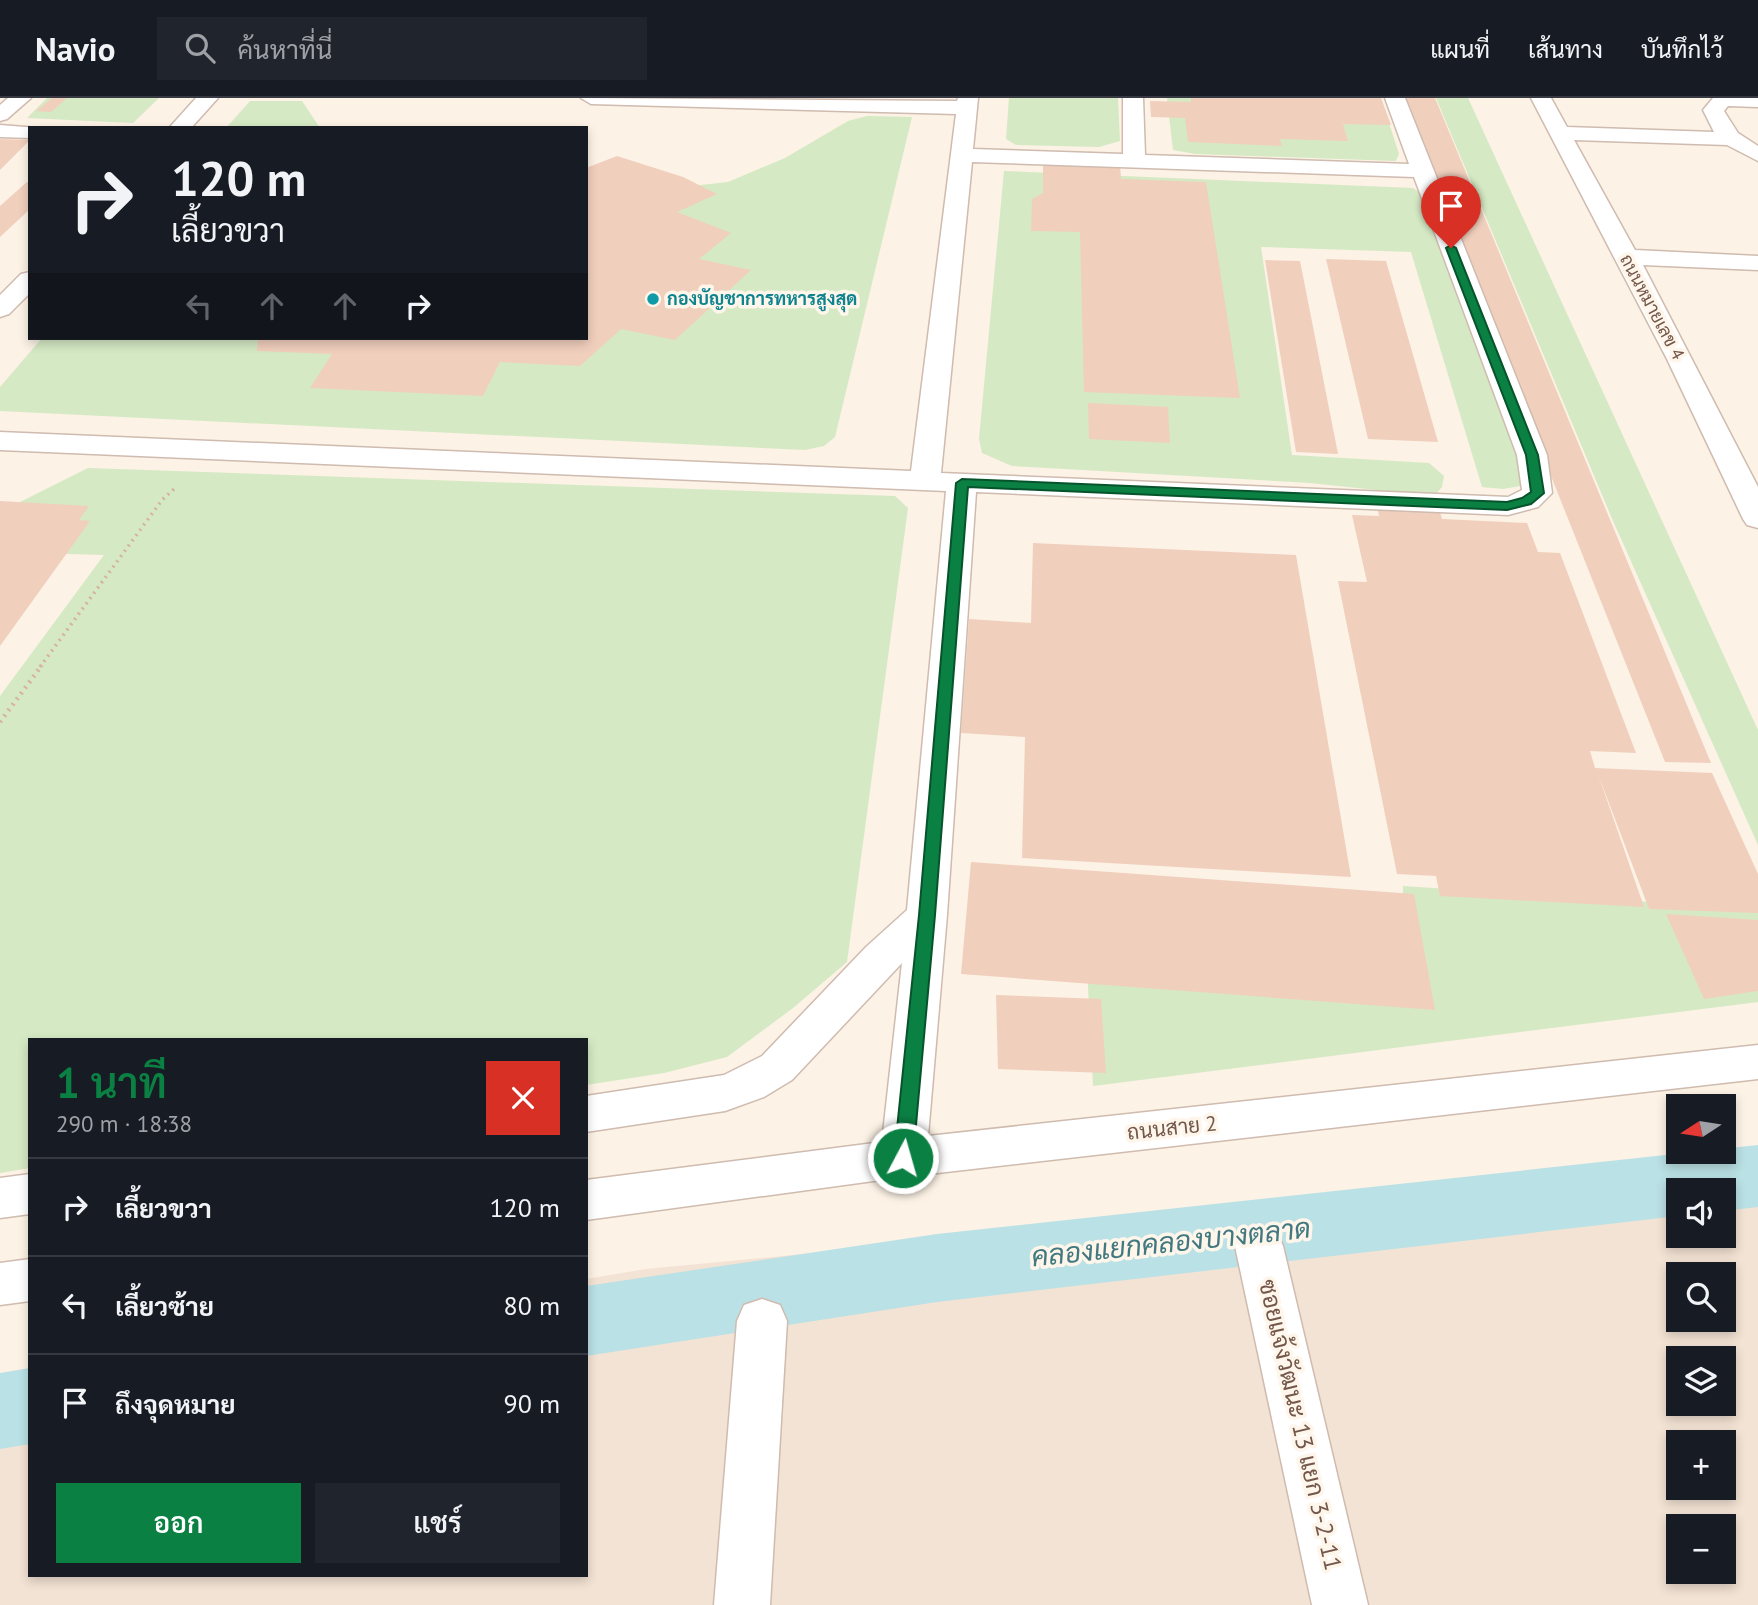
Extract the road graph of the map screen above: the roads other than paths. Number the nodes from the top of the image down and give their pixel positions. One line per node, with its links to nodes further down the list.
1 (21, 98): 9 (street)
2 (208, 98): 12 (street)
3 (591, 98): 7 (street)
4 (1133, 98): 18 (street)
5 (1395, 98): 19 (street)
6 (1758, 100): 11 (street)
7 (967, 103): 17 (street)
8 (1555, 113): 15 (street); 21 (street, ถนนหมายเลข 4)
9 (0, 115)
10 (1689, 116): 11 (street)
11 (1715, 117): 15 (street)
12 (181, 126)
13 (0, 131): 14 (street)
14 (28, 132)
15 (1732, 139): 16 (street)
16 (1758, 154)
17 (962, 155): 18 (street); 27 (street)
18 (1134, 162): 19 (street)
19 (1420, 171): 28 (street)
20 (1758, 263): 21 (street)
21 (1632, 268): 23 (street); 26 (street, ถนนหมายเลข 4)
22 (28, 281): 24 (street)
23 (1758, 285)
24 (0, 309)
25 (0, 441): 27 (street)
26 (1744, 456): 29 (street, ถนนหมายเลข 4)
27 (925, 481): 28 (street)
28 (962, 483): 30 (street)
29 (1758, 519)
30 (927, 915): 32 (street); 33 (street)
31 (1758, 1062): 33 (street, ถนนสาย 2)
32 (588, 1114)
33 (903, 1158): 36 (street, ถนนสาย 2)
34 (28, 1194): 35 (street)
35 (0, 1198)
36 (588, 1200)
37 (1259, 1246): 42 (street, ซอยแจ้งวัฒนะ 13 แยก 3-2-11)
38 (28, 1280): 39 (street)
39 (0, 1284)
40 (762, 1321): 41 (street)
41 (743, 1605)
42 (1340, 1605)

